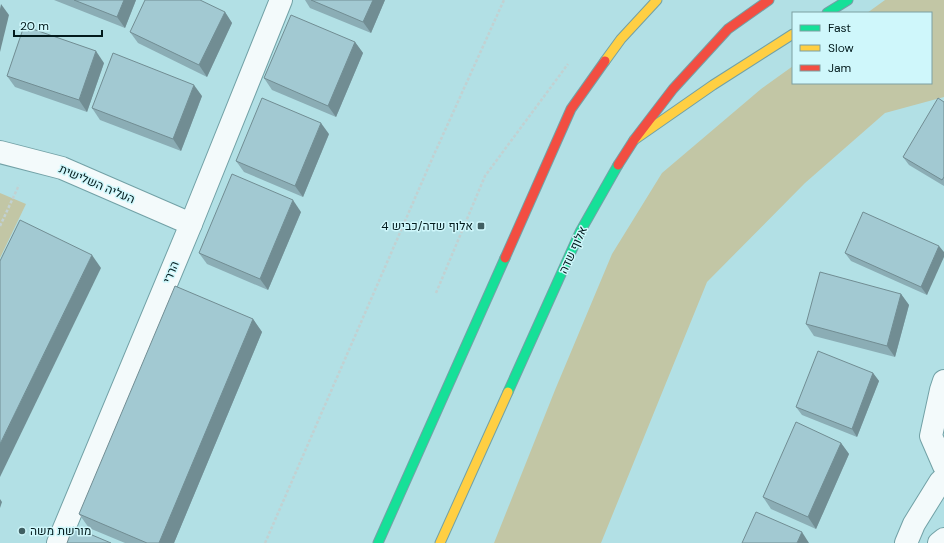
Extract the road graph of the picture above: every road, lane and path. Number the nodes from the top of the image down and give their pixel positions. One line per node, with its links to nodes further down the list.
1 (280, 0): 12 (street, הררי)
2 (504, 0): 20 (path)
3 (657, 0): 21 (main road)
4 (769, 0): 9 (main road, אלוף שדה)
5 (848, 0): 6 (main road)
6 (829, 12)
7 (792, 35): 9 (main road)
8 (569, 63): 14 (path)
9 (634, 140): 22 (main road, אלוף שדה)
10 (0, 152): 11 (street, העליה השלישית)
11 (31, 160): 12 (street, העליה השלישית); 13 (path)
12 (191, 224): 19 (street, הררי)
13 (0, 226)
14 (436, 293)
15 (944, 381): 16 (street)
16 (944, 466)
17 (944, 478): 23 (street)
18 (944, 538): 24 (street)
19 (58, 543)
20 (265, 543)
21 (378, 543)
22 (440, 543)
23 (906, 543)
24 (939, 543)

